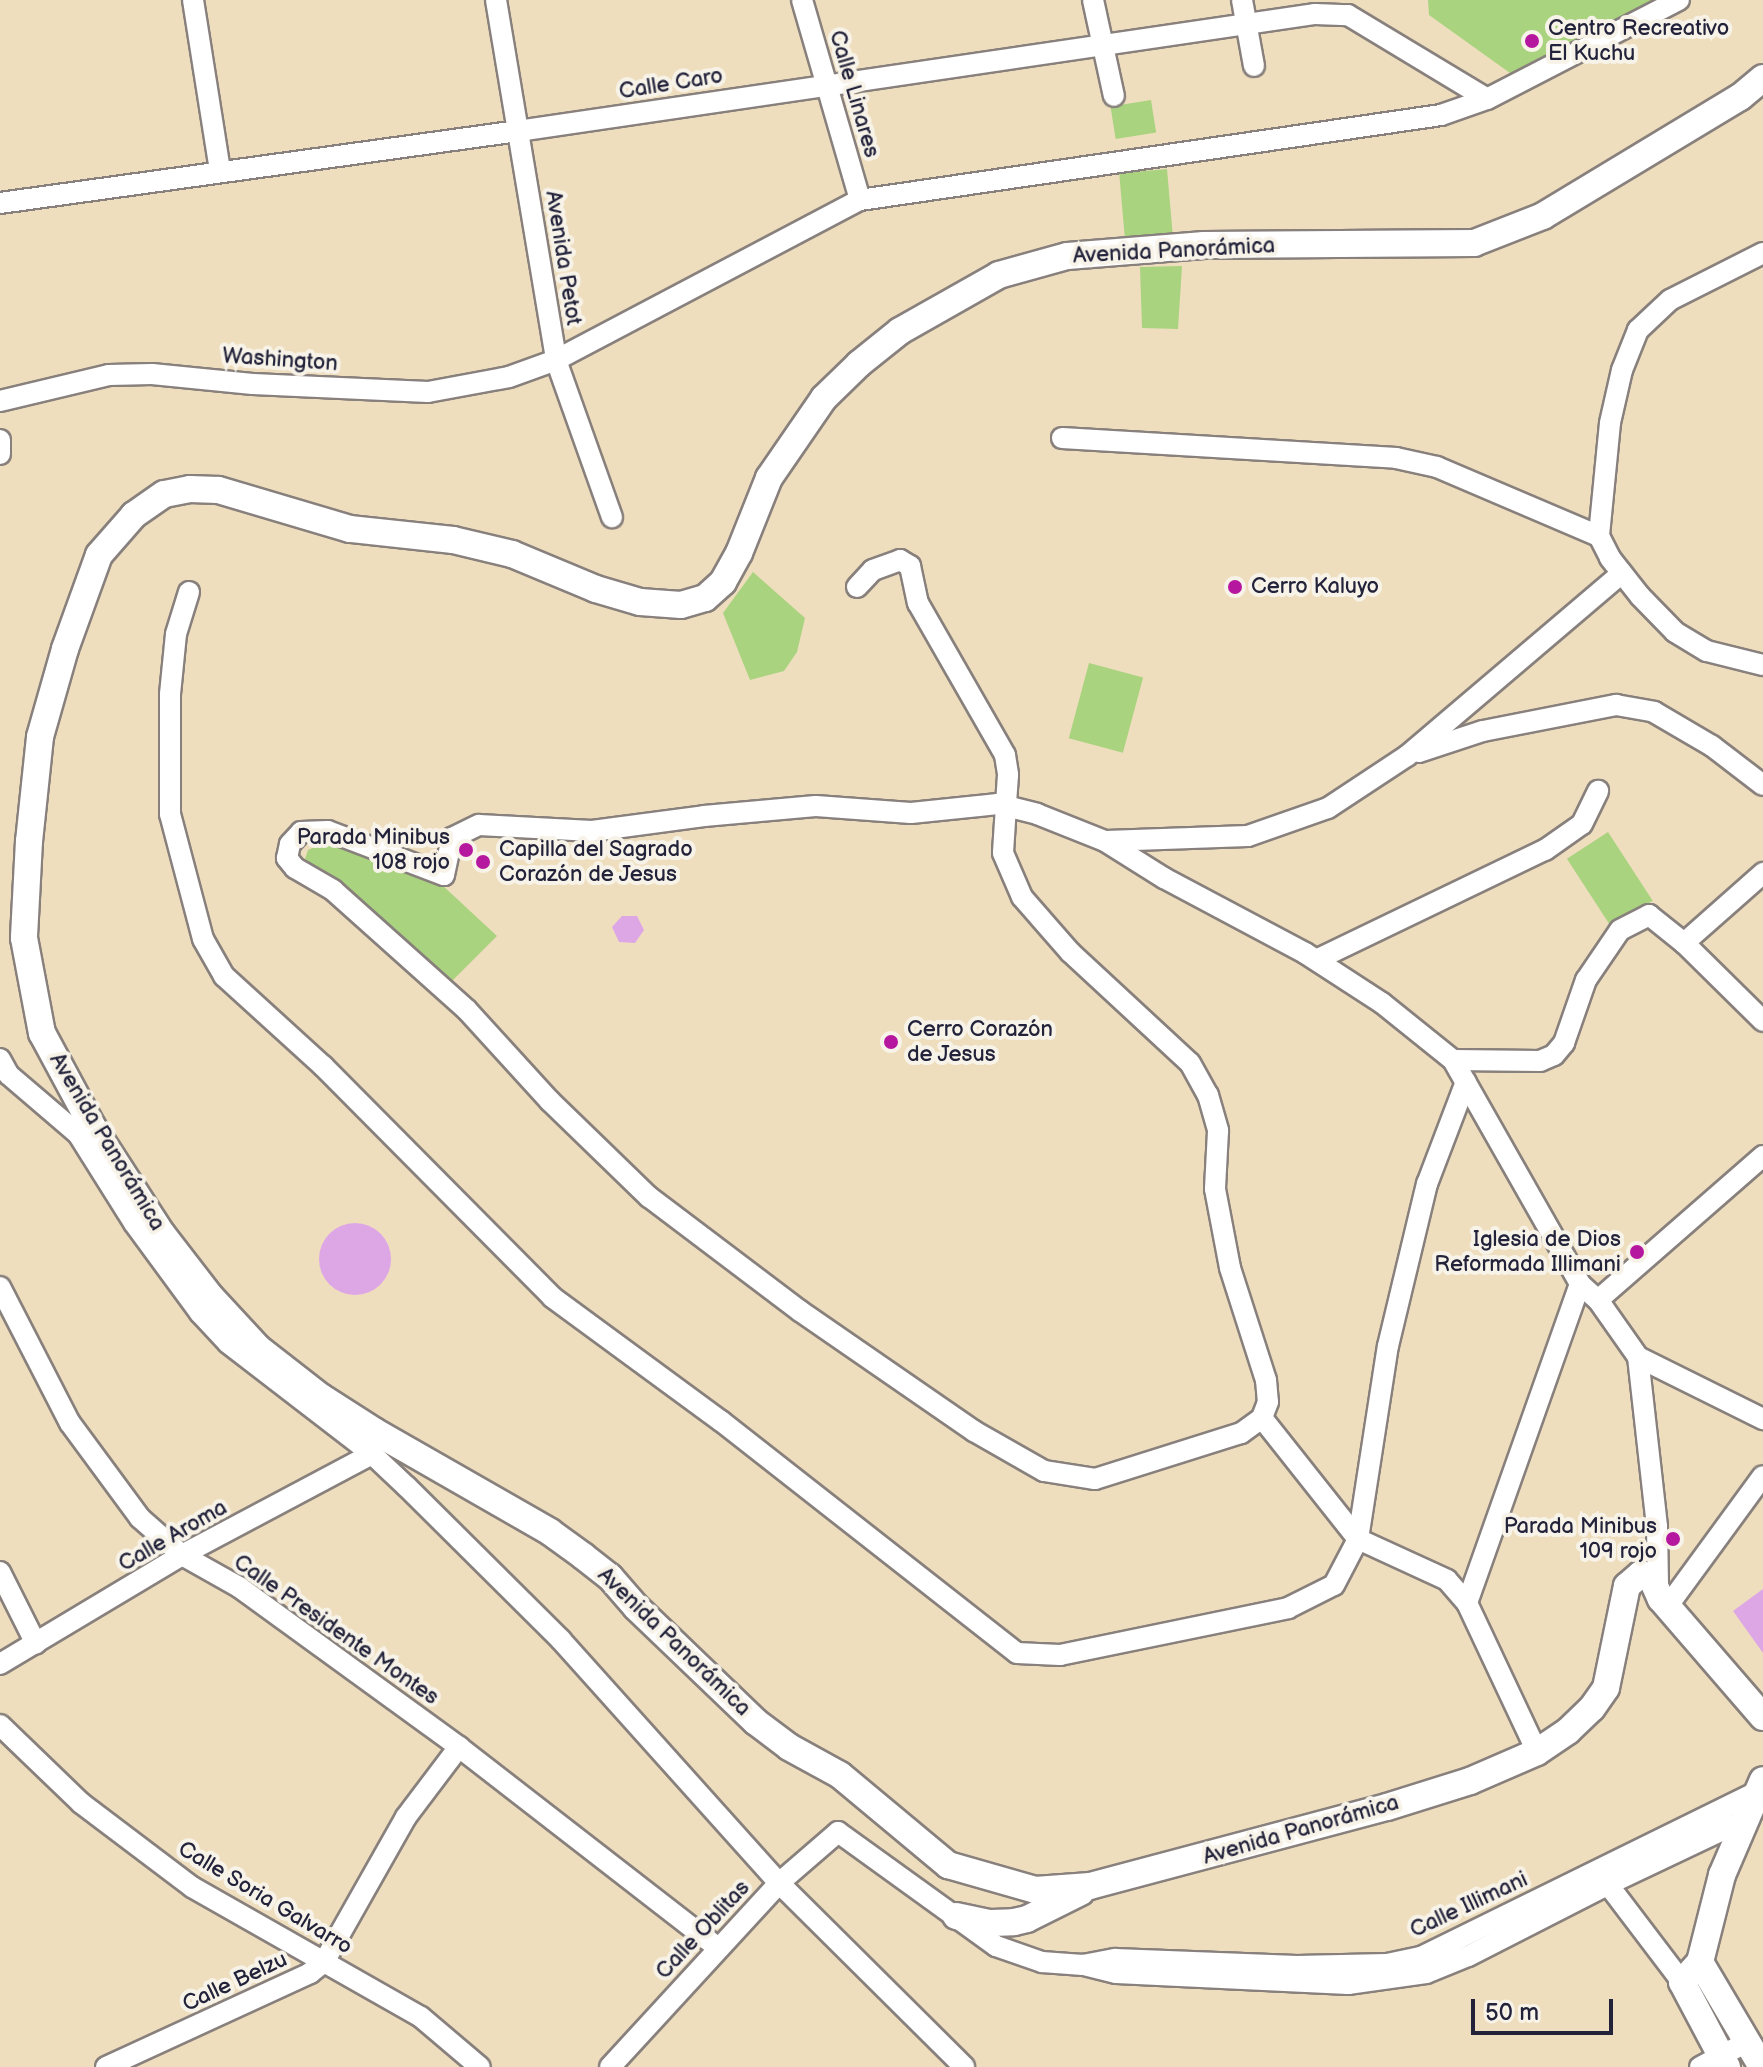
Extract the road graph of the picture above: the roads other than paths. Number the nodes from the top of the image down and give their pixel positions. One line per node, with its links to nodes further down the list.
1 (193, 0): 16 (street)
2 (496, 0): 15 (street, Avenida Petot)
3 (802, 0): 12 (street, Calle Linares)
4 (1093, 0): 9 (street)
5 (1242, 0): 8 (street)
6 (1679, 0): 14 (street, Washington)
7 (1322, 7): 8 (street, Calle Caro); 14 (street, Calle Caro)
8 (1246, 24): 9 (street, Calle Caro); 10 (street)
9 (1104, 44): 12 (street, Calle Caro); 13 (street)
10 (1254, 66)
11 (1763, 78): 43 (main road, Avenida Panorámica)
12 (825, 84): 15 (street, Calle Caro); 17 (street, Calle Linares)
13 (1114, 96)
14 (1487, 99): 17 (street, Washington)
15 (518, 131): 16 (street, Calle Caro); 20 (street, Avenida Petot)
16 (220, 171): 18 (street, Calle Caro)
17 (860, 200): 20 (street, Washington)
18 (0, 203)
19 (1763, 253): 26 (street)
20 (556, 360): 21 (street, Washington); 25 (street, Avenida Petot)
21 (0, 401)
22 (1062, 438): 26 (street)
23 (0, 440): 24 (street)
24 (0, 454)
25 (612, 517)
26 (1599, 536): 27 (street)
27 (1622, 573): 30 (street); 31 (street)
28 (857, 587): 34 (street)
29 (189, 592): 55 (street)
30 (1763, 665)
31 (1407, 756): 32 (street); 35 (street)
32 (1763, 785)
33 (1598, 791): 38 (street)
34 (1006, 806): 35 (street); 50 (street); 50 (street)
35 (1105, 841): 38 (street)
36 (1763, 873): 37 (street)
37 (1684, 943): 39 (street); 41 (street)
38 (1316, 960): 41 (street)
39 (1763, 1021)
40 (0, 1059): 43 (street)
41 (1453, 1060): 42 (street)
42 (1466, 1082): 45 (street); 55 (street)
43 (85, 1130): 48 (main road, Avenida Panorámica); 48 (street)
44 (1763, 1156): 47 (street)
45 (1580, 1284): 47 (street); 60 (street)
46 (0, 1287): 56 (street, Calle Presidente Montes)
47 (1598, 1300): 49 (street)
48 (253, 1354): 52 (street); 72 (main road, Avenida Panorámica)
49 (1638, 1357): 51 (street); 54 (street)
50 (1262, 1418): 55 (street)
51 (1763, 1419)
52 (372, 1454): 56 (street, Calle Aroma); 71 (street)
53 (1763, 1476): 59 (street)
54 (1657, 1527): 58 (street); 59 (street)
55 (1358, 1539): 60 (street)
56 (182, 1555): 61 (street, Calle Aroma); 65 (street, Calle Presidente Montes)
57 (0, 1572): 61 (street)
58 (1627, 1586): 59 (main road); 66 (main road, Avenida Panorámica)
59 (1662, 1596): 63 (main road)
60 (1467, 1603): 66 (street)
61 (36, 1644): 62 (street, Calle Aroma)
62 (0, 1664)
63 (1763, 1717)
64 (0, 1725): 75 (street, Calle Soria Galvarro)
65 (459, 1747): 74 (street, Calle Presidente Montes); 75 (street, Calle Belzu)
66 (1537, 1752): 72 (main road, Avenida Panorámica)
67 (1760, 1786): 68 (main road); 70 (street, Calle Illimani)
68 (1748, 1818): 70 (street, Calle Illimani); 76 (main road)
69 (838, 1832): 71 (street, Calle Oblitas); 73 (street, Calle Illimani)
70 (1602, 1877): 73 (street, Calle Illimani); 77 (street)
71 (779, 1883): 74 (street, Calle Oblitas); 83 (street)
72 (1040, 1900): 73 (main road, Avenida Panorámica)
73 (956, 1916)
74 (718, 1948): 82 (street, Calle Oblitas)
75 (324, 1962): 80 (street, Calle Belzu); 81 (street, Calle Soria Galvarro)
76 (1700, 1962): 77 (main road); 78 (main road)
77 (1682, 1982): 79 (main road)
78 (1749, 2041): 79 (street); 84 (main road)
79 (1716, 2063)
80 (106, 2067)
81 (480, 2067)
82 (610, 2067)
83 (964, 2067)
84 (1762, 2067)

